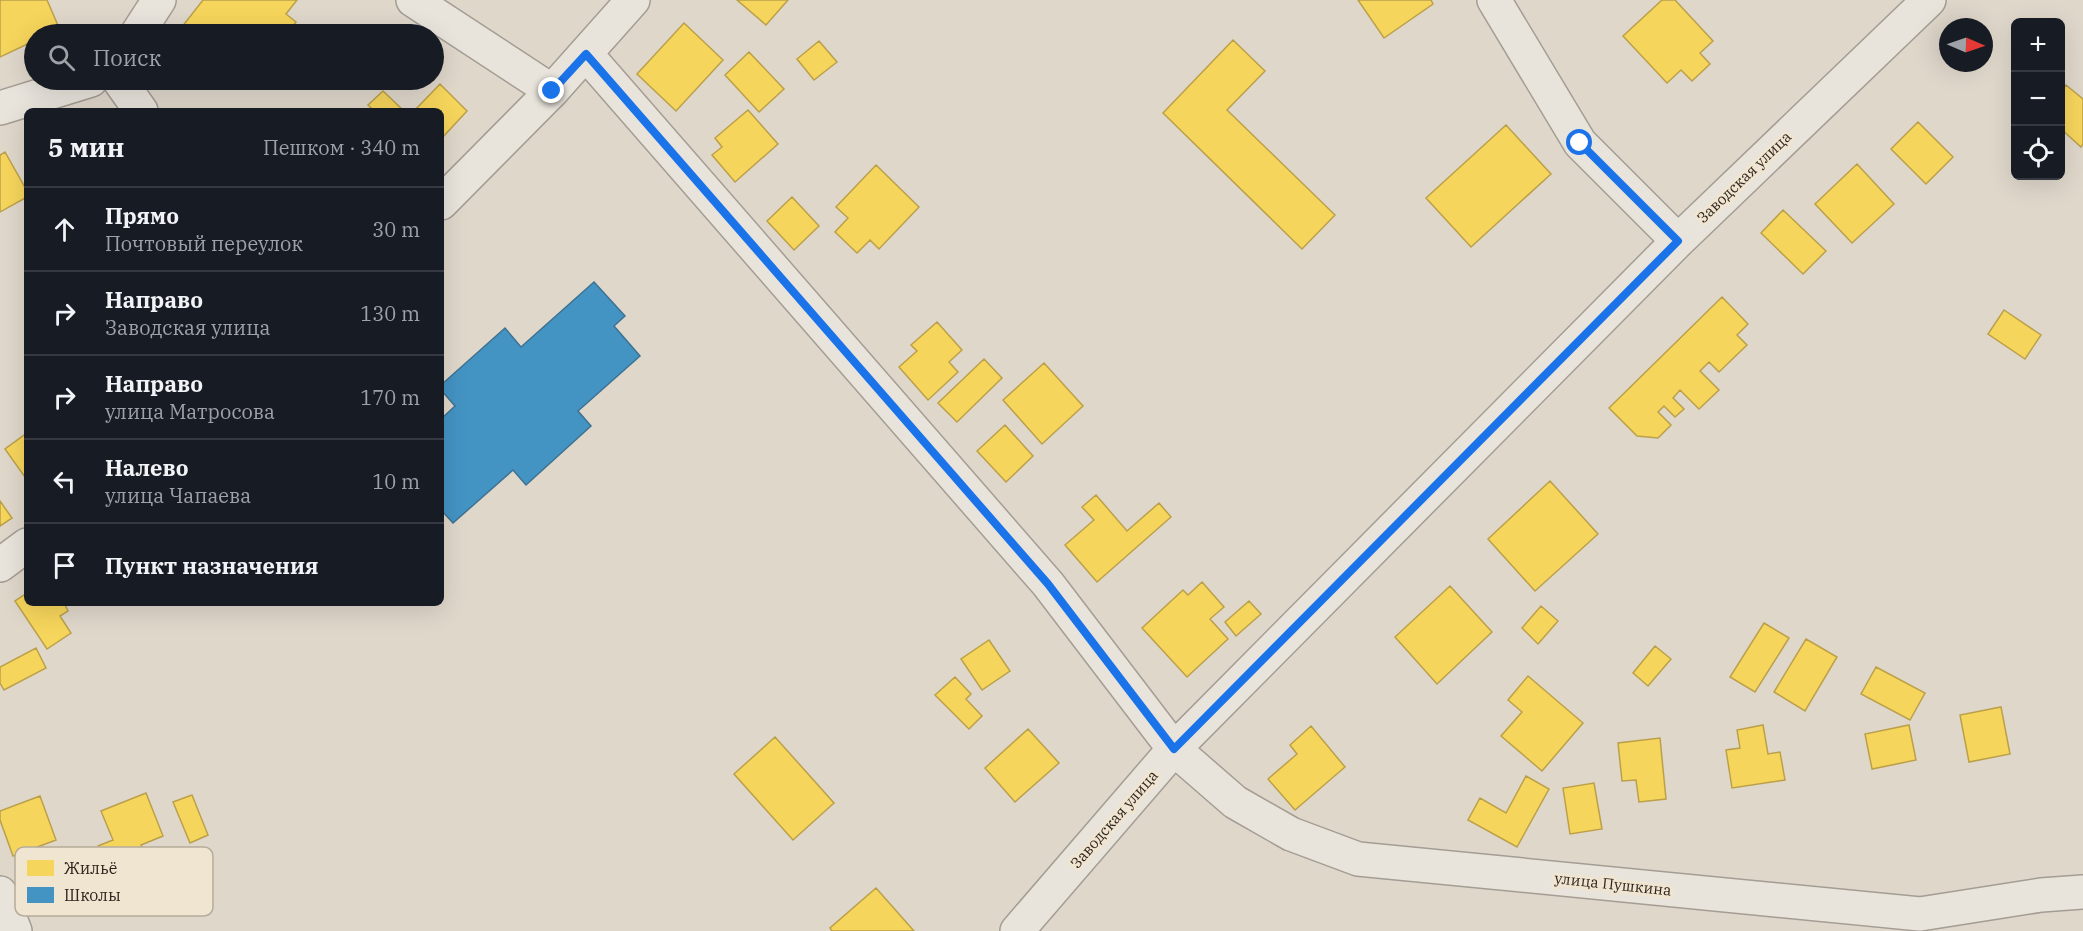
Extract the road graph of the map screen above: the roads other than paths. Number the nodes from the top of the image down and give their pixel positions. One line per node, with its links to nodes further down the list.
1 (159, 0): 6 (street)
2 (412, 0): 10 (street)
3 (633, 0): 7 (street)
4 (1494, 0): 14 (street)
5 (1929, 0): 14 (street, Заводская улица)
6 (143, 24)
7 (586, 54): 10 (street); 17 (street, улица Пушкина)
8 (58, 90): 11 (street)
9 (125, 90): 12 (street)
10 (552, 91): 13 (street)
11 (0, 108)
12 (139, 108)
13 (444, 200)
14 (1678, 241): 17 (street, Заводская улица)
15 (24, 547): 16 (street)
16 (0, 565)
17 (1174, 749): 18 (street, улица Пушкина); 21 (street, Заводская улица)
18 (2083, 892)
19 (0, 893): 20 (street)
20 (15, 931)
21 (1017, 931)

